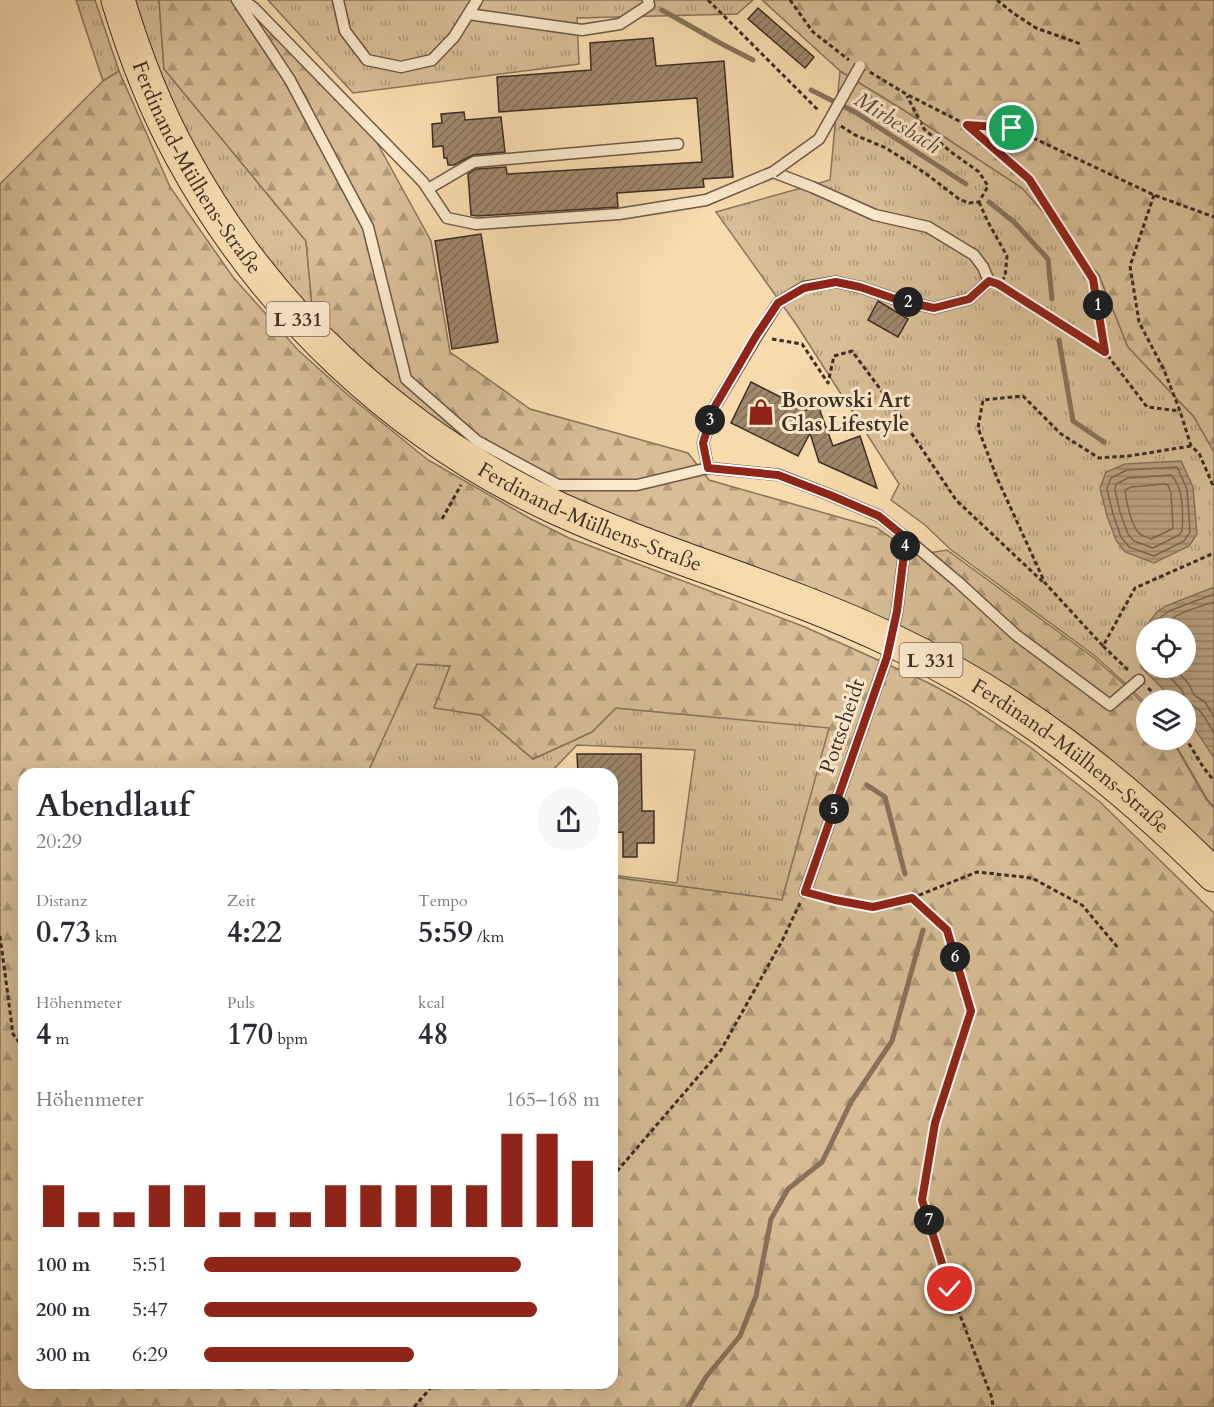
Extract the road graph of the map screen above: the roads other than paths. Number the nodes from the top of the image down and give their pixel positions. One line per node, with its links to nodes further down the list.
1 (118, 0): 14 (main road, Ferdinand-Mülhens-Straße / L 331)
2 (237, 0): 12 (lane)
3 (243, 0): 11 (lane)
4 (338, 0): 7 (lane)
5 (477, 0): 7 (lane)
6 (648, 0): 7 (lane)
7 (468, 14)
8 (860, 66): 10 (lane, bridge)
9 (678, 144): 11 (lane)
10 (773, 172): 11 (lane); 12 (lane)
11 (428, 189)
12 (708, 468): 13 (lane)
13 (906, 538): 14 (lane, Pottscheidt); 15 (lane)
14 (891, 640): 16 (main road, Ferdinand-Mülhens-Straße / L 331); 17 (lane, Pottscheidt)
15 (1139, 680)
16 (1214, 875)
17 (805, 892)

